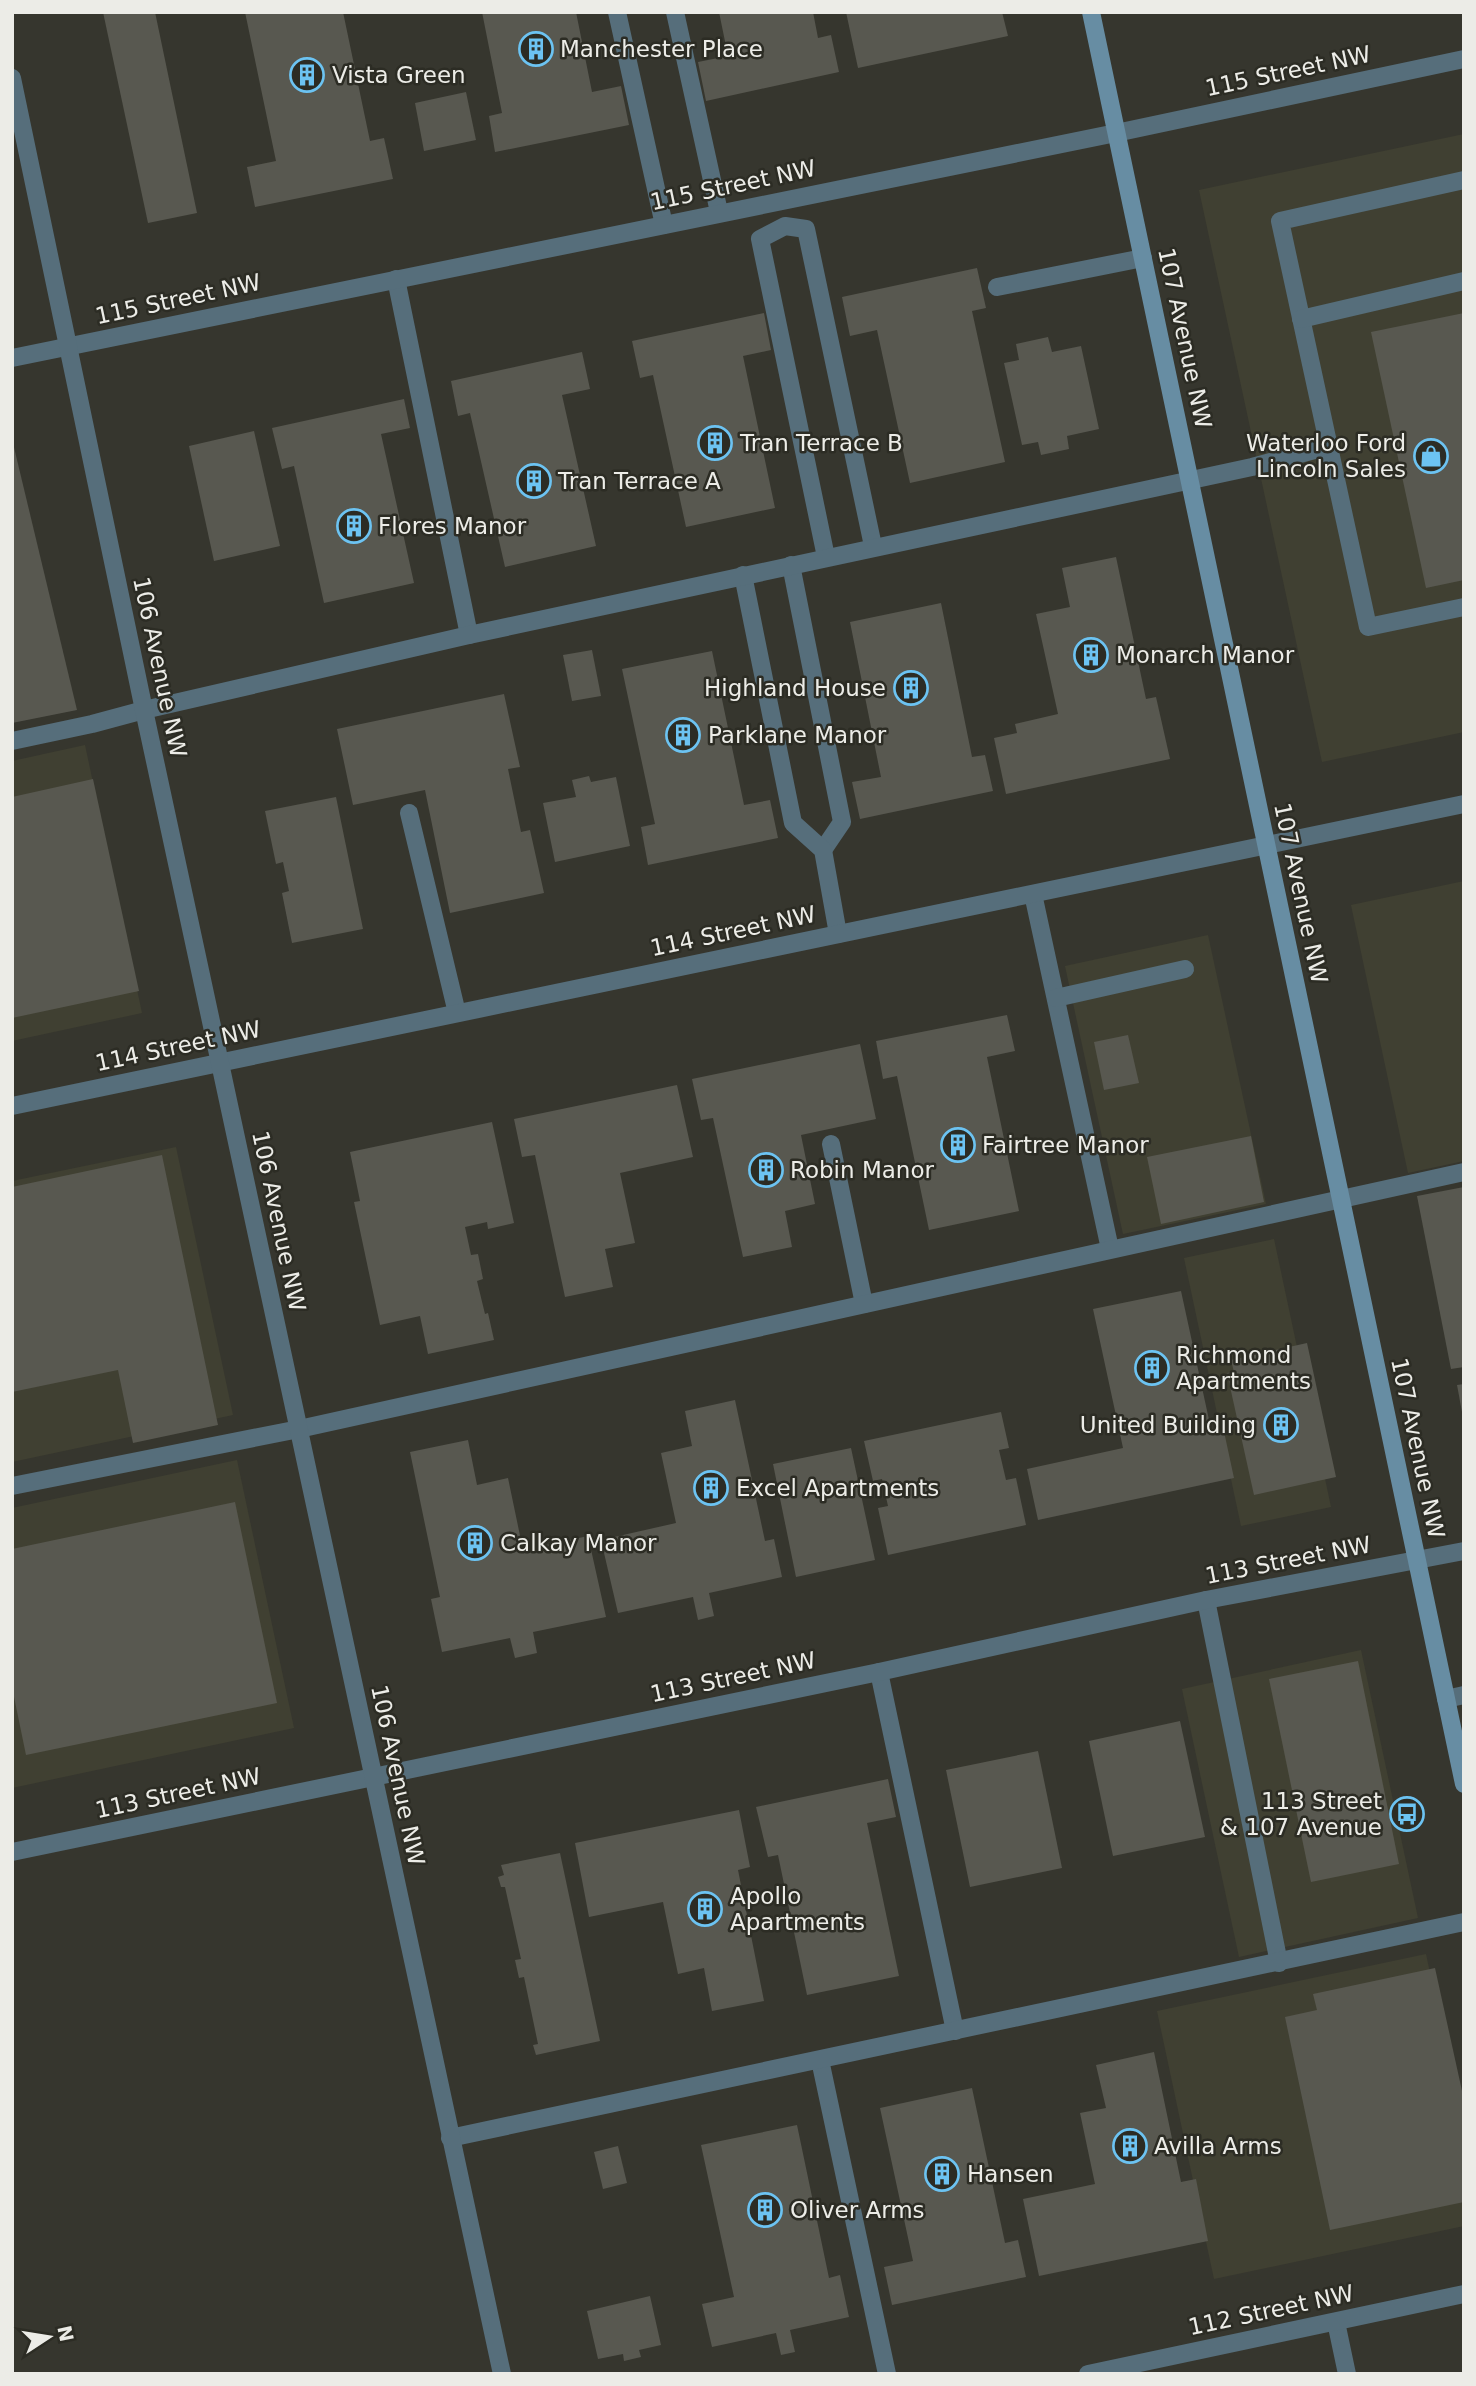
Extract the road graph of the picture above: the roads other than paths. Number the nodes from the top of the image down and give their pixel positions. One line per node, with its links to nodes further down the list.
1 (617, 12): 10 (street)
2 (676, 12): 9 (street)
3 (1091, 12): 6 (main road, 107 Avenue NW)
4 (1464, 59): 6 (street, 115 Street NW)
5 (12, 78): 17 (street, 106 Avenue NW)
6 (1115, 133): 8 (street, 115 Street NW); 12 (main road, 107 Avenue NW)
7 (1464, 180): 16 (street)
8 (779, 200): 9 (street, 115 Street NW); 11 (street)
9 (719, 212): 10 (street, 115 Street NW)
10 (664, 225): 13 (street, 115 Street NW)
11 (785, 226): 21 (street); 22 (street)
12 (1143, 258): 15 (street); 20 (main road, 107 Avenue NW)
13 (396, 279): 17 (street, 115 Street NW); 26 (street)
14 (1464, 281): 16 (street)
15 (998, 287)
16 (1301, 319): 19 (street)
17 (67, 346): 18 (street, 115 Street NW); 27 (street, 106 Avenue NW)
18 (12, 358)
19 (1329, 446): 20 (street); 25 (street)
20 (1190, 479): 21 (street); 31 (main road, 107 Avenue NW)
21 (873, 547): 22 (street)
22 (826, 557): 23 (street)
23 (790, 565): 24 (street); 32 (street)
24 (743, 575): 26 (street); 32 (street)
25 (1464, 607)
26 (469, 635): 27 (street)
27 (144, 710): 28 (street); 38 (street, 106 Avenue NW)
28 (12, 741)
29 (1464, 804): 31 (street, 114 Street NW)
30 (409, 813): 37 (street)
31 (1266, 846): 33 (street, 114 Street NW); 42 (main road, 107 Avenue NW)
32 (823, 850): 34 (street)
33 (1033, 894): 34 (street, 114 Street NW); 36 (street)
34 (838, 934): 37 (street, 114 Street NW)
35 (1185, 969): 36 (street)
36 (1056, 998): 43 (street)
37 (457, 1013): 38 (street, 114 Street NW)
38 (219, 1062): 39 (street, 114 Street NW); 45 (street, 106 Avenue NW)
39 (12, 1106)
40 (831, 1144): 44 (street)
41 (1464, 1172): 42 (street)
42 (1339, 1198): 43 (street); 48 (main road, 107 Avenue NW)
43 (1110, 1249): 44 (street)
44 (864, 1304): 45 (street)
45 (299, 1429): 46 (street); 53 (street, 106 Avenue NW)
46 (12, 1486)
47 (1464, 1550): 48 (street, 113 Street NW)
48 (1417, 1560): 49 (street, 113 Street NW); 52 (main road, 107 Avenue NW)
49 (1206, 1600): 50 (street, 113 Street NW); 57 (street)
50 (879, 1672): 53 (street, 113 Street NW); 58 (street)
51 (1464, 1695): 52 (street)
52 (1446, 1699): 54 (main road, 107 Avenue NW)
53 (373, 1777): 55 (street, 113 Street NW); 60 (street, 106 Avenue NW)
54 (1464, 1784)
55 (12, 1852)
56 (1464, 1922): 57 (street)
57 (1279, 1963): 58 (street)
58 (955, 2031): 59 (street)
59 (820, 2060): 60 (street); 64 (street)
60 (450, 2138): 63 (street, 106 Avenue NW)
61 (1464, 2294): 62 (street, 112 Street NW)
62 (1336, 2322): 65 (street, 112 Street NW); 66 (street)
63 (502, 2374)
64 (887, 2374)
65 (1088, 2374)
66 (1347, 2374)

